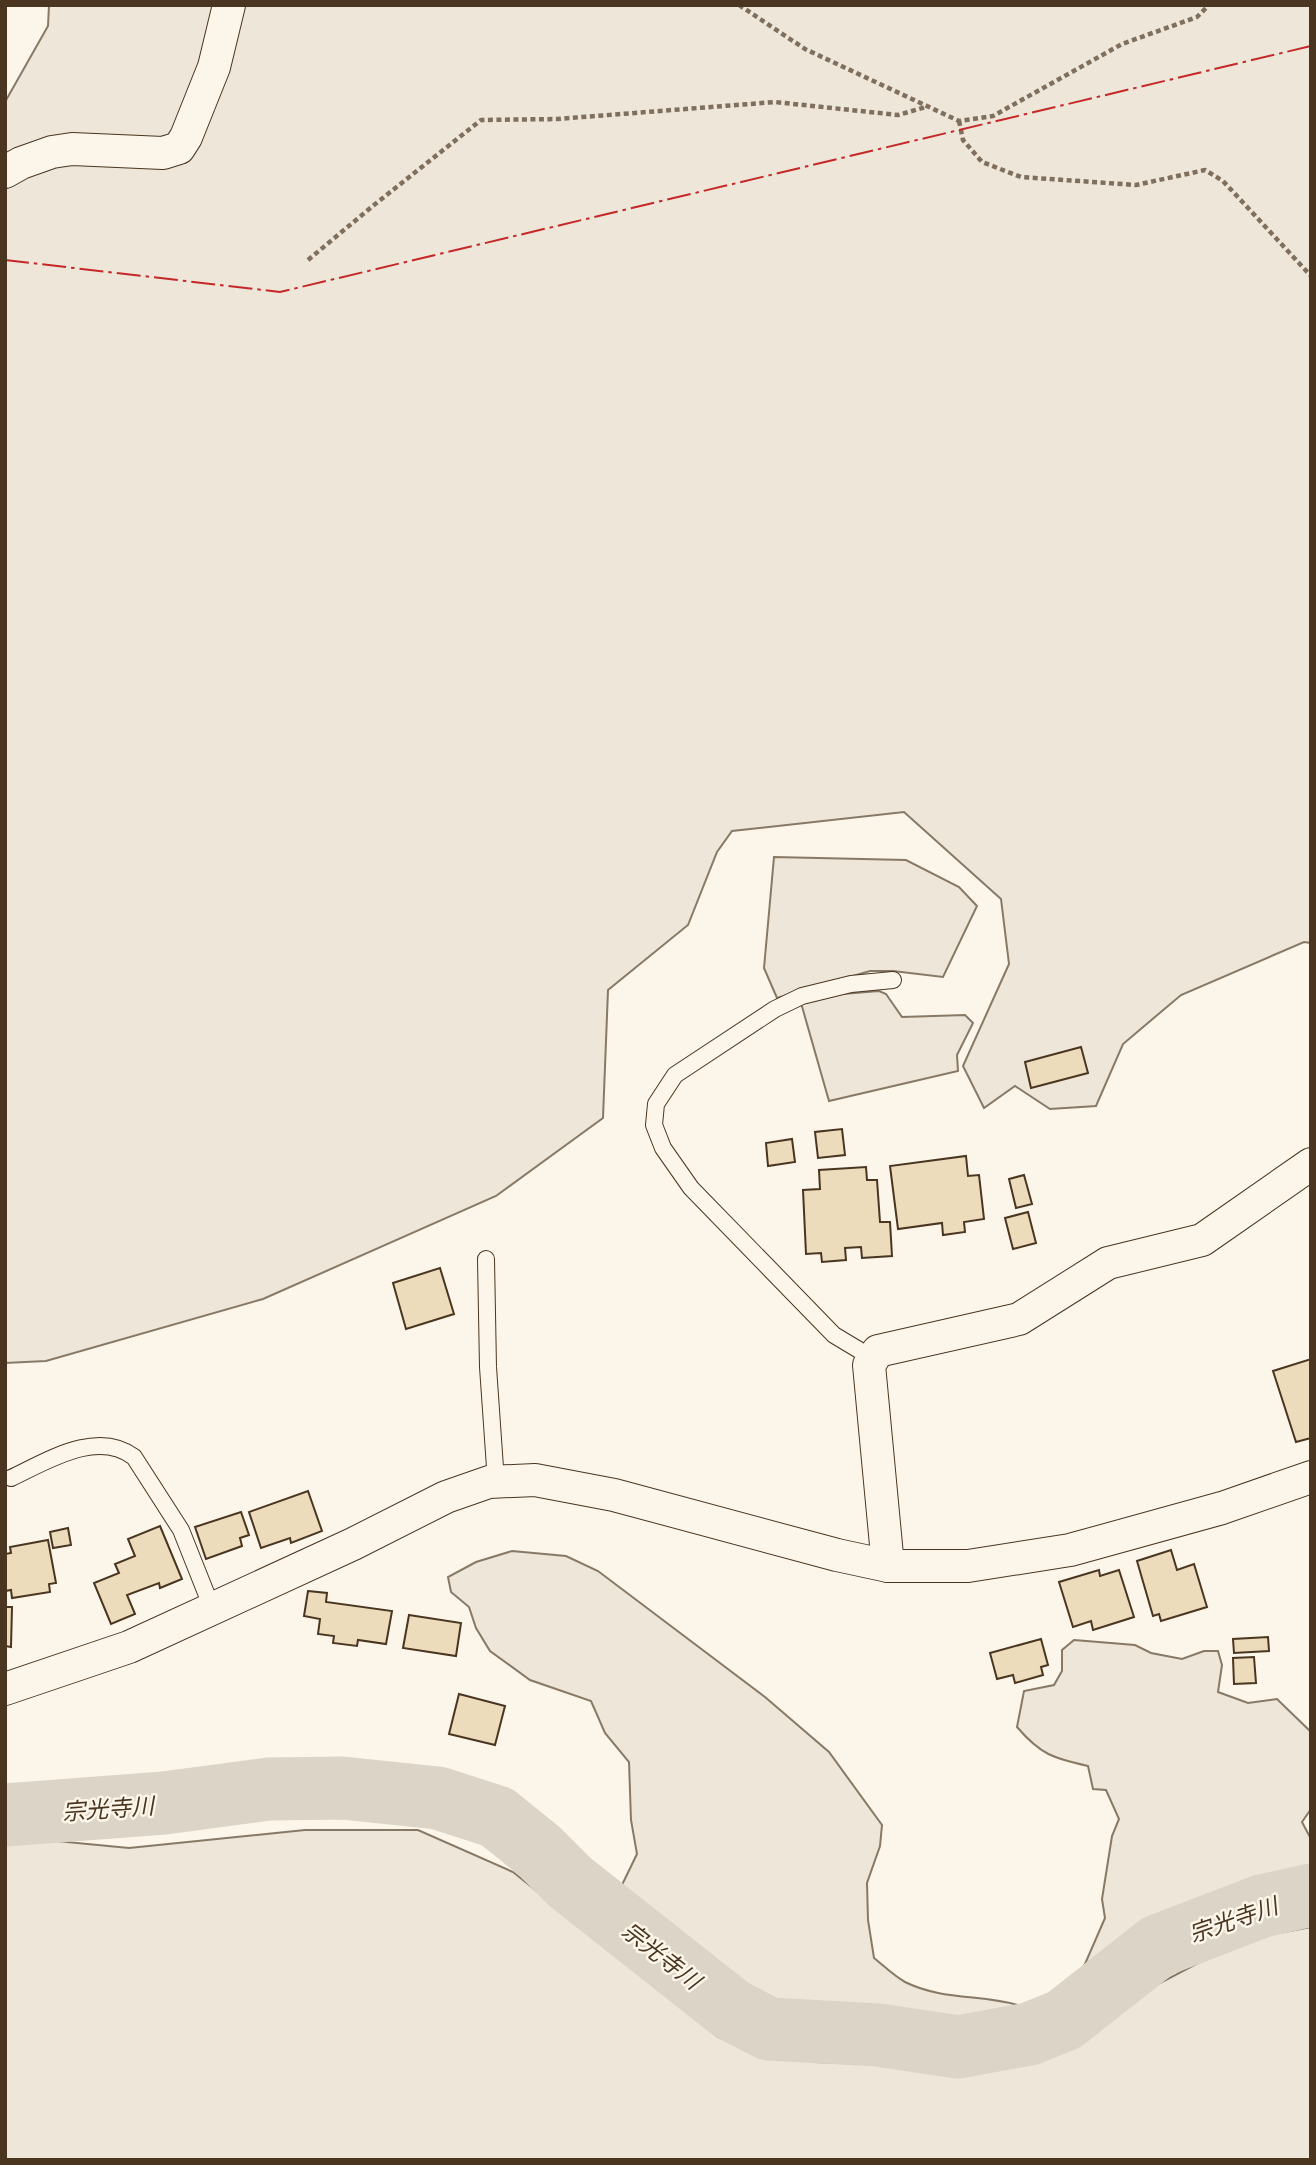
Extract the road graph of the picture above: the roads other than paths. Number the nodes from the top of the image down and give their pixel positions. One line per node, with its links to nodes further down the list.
1 (229, 5): 2 (street)
2 (5, 172)
3 (893, 980): 6 (lane)
4 (1311, 1164): 6 (street)
5 (486, 1259): 9 (lane)
6 (874, 1359): 10 (street)
7 (1311, 1477): 10 (street)
8 (11, 1478): 11 (lane)
9 (496, 1482): 10 (street); 11 (street)
10 (888, 1566)
11 (212, 1608): 12 (street)
12 (5, 1689)

